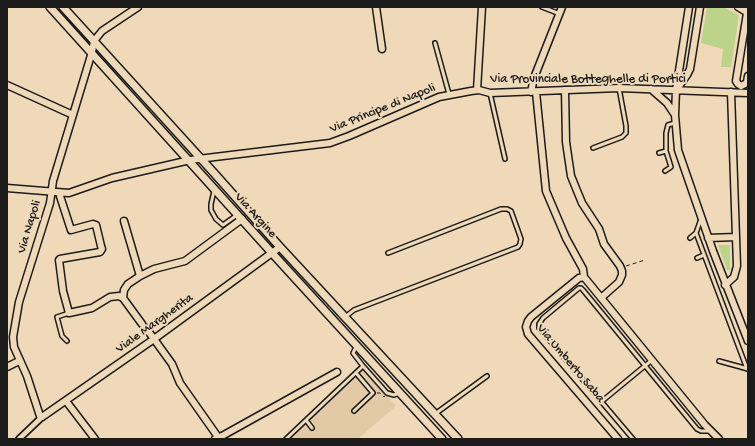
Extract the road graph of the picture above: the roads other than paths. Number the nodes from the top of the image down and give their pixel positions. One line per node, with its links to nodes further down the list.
1 (50, 7): 16 (street, Via Argine)
2 (63, 7): 13 (street, Via Argine)
3 (138, 7): 13 (street)
4 (376, 7): 15 (street)
5 (482, 7): 22 (street)
6 (542, 7): 12 (lane)
7 (562, 7): 12 (street)
8 (689, 7): 24 (street)
9 (700, 7): 24 (street)
10 (738, 7): 11 (street)
11 (748, 11): 19 (street)
12 (560, 14): 25 (street)
13 (94, 41): 16 (street, Via Napoli); 37 (street, Via Argine)
14 (435, 43): 29 (lane)
15 (382, 49)
16 (92, 52): 31 (street, Via Napoli); 39 (street, Via Argine)
17 (748, 76): 19 (street)
18 (7, 85): 31 (street)
19 (741, 86): 28 (street)
20 (619, 88): 21 (street, Via Provinciale Botteghelle di Portici); 23 (street, Via Provinciale Botteghelle di Portici); 34 (lane)
21 (651, 89): 24 (street, Via Provinciale Botteghelle di Portici); 32 (street)
22 (477, 90): 27 (street, Via Provinciale Botteghelle di Portici); 29 (street, Via Principe di Napoli)
23 (565, 90): 25 (street, Via Provinciale Botteghelle di Portici); 61 (street)
24 (676, 90): 26 (street, Via Provinciale Botteghelle di Portici); 32 (street)
25 (533, 92): 27 (street, Via Provinciale Botteghelle di Portici); 58 (street)
26 (731, 92): 28 (street, Via Provinciale Botteghelle di Portici); 49 (street)
27 (490, 93): 38 (lane)
28 (741, 93): 30 (street, Via Provinciale Botteghelle di Portici)
29 (449, 94): 37 (street, Via Principe di Napoli)
30 (748, 94)
31 (73, 115): 43 (street, Via Napoli)
32 (675, 115): 33 (street)
33 (675, 123): 35 (lane); 46 (street)
34 (593, 148)
35 (666, 151): 36 (lane); 40 (lane)
36 (659, 153)
37 (201, 159): 39 (street); 52 (street, Via Argine)
38 (506, 159)
39 (190, 160): 42 (street, Via Argine); 44 (street)
40 (666, 171)
41 (7, 188): 43 (street)
42 (215, 190): 45 (street, Via Argine); 45 (lane)
43 (52, 192): 44 (street); 68 (street, Via Napoli)
44 (59, 193): 62 (street)
45 (240, 216): 53 (street, Via Argine); 57 (street)
46 (701, 218): 48 (lane); 51 (street)
47 (124, 221): 57 (street)
48 (696, 233): 50 (lane); 55 (lane)
49 (736, 237): 51 (street); 59 (street)
50 (690, 238)
51 (708, 238): 59 (street)
52 (280, 247): 53 (street, Viale Margherita); 63 (street, Via Argine)
53 (272, 253): 64 (street, Viale Margherita); 67 (street, Via Argine)
54 (388, 253): 63 (lane)
55 (704, 255): 56 (lane); 74 (lane)
56 (697, 258)
57 (140, 276): 60 (street)
58 (584, 277): 61 (street); 93 (street, Via Umberto Saba)
59 (725, 285): 66 (street)
60 (124, 298): 62 (street); 64 (street)
61 (601, 298): 69 (street)
62 (69, 313): 65 (lane)
63 (346, 317): 82 (street, Via Argine)
64 (154, 339): 79 (street, Viale Margherita); 87 (street)
65 (67, 341)
66 (748, 341)
67 (357, 345): 71 (lane); 78 (street, Via Argine)
68 (19, 360): 73 (street); 83 (street, Via Napoli)
69 (652, 360): 72 (lane); 86 (street)
70 (719, 361): 74 (lane)
71 (363, 366): 76 (lane); 78 (lane)
72 (645, 366): 80 (lane); 80 (lane, Via Umberto Saba); 86 (lane)
73 (7, 367)
74 (747, 369)
75 (337, 372): 87 (street)
76 (356, 373): 81 (lane); 84 (lane)
77 (487, 376): 82 (lane)
78 (400, 393): 91 (street, Via Argine)
79 (66, 401): 83 (street, Viale Margherita); 89 (street)
80 (601, 402): 94 (lane, Via Umberto Saba)
81 (354, 411)
82 (434, 414): 92 (street, Via Argine)
83 (42, 417): 88 (street)
84 (306, 420): 85 (lane); 90 (lane)
85 (312, 428)
86 (711, 431): 95 (street)
87 (216, 438)
88 (19, 439)
89 (95, 439)
90 (286, 439)
91 (442, 439)
92 (458, 439)
93 (618, 439)
94 (633, 439)
95 (719, 439)

